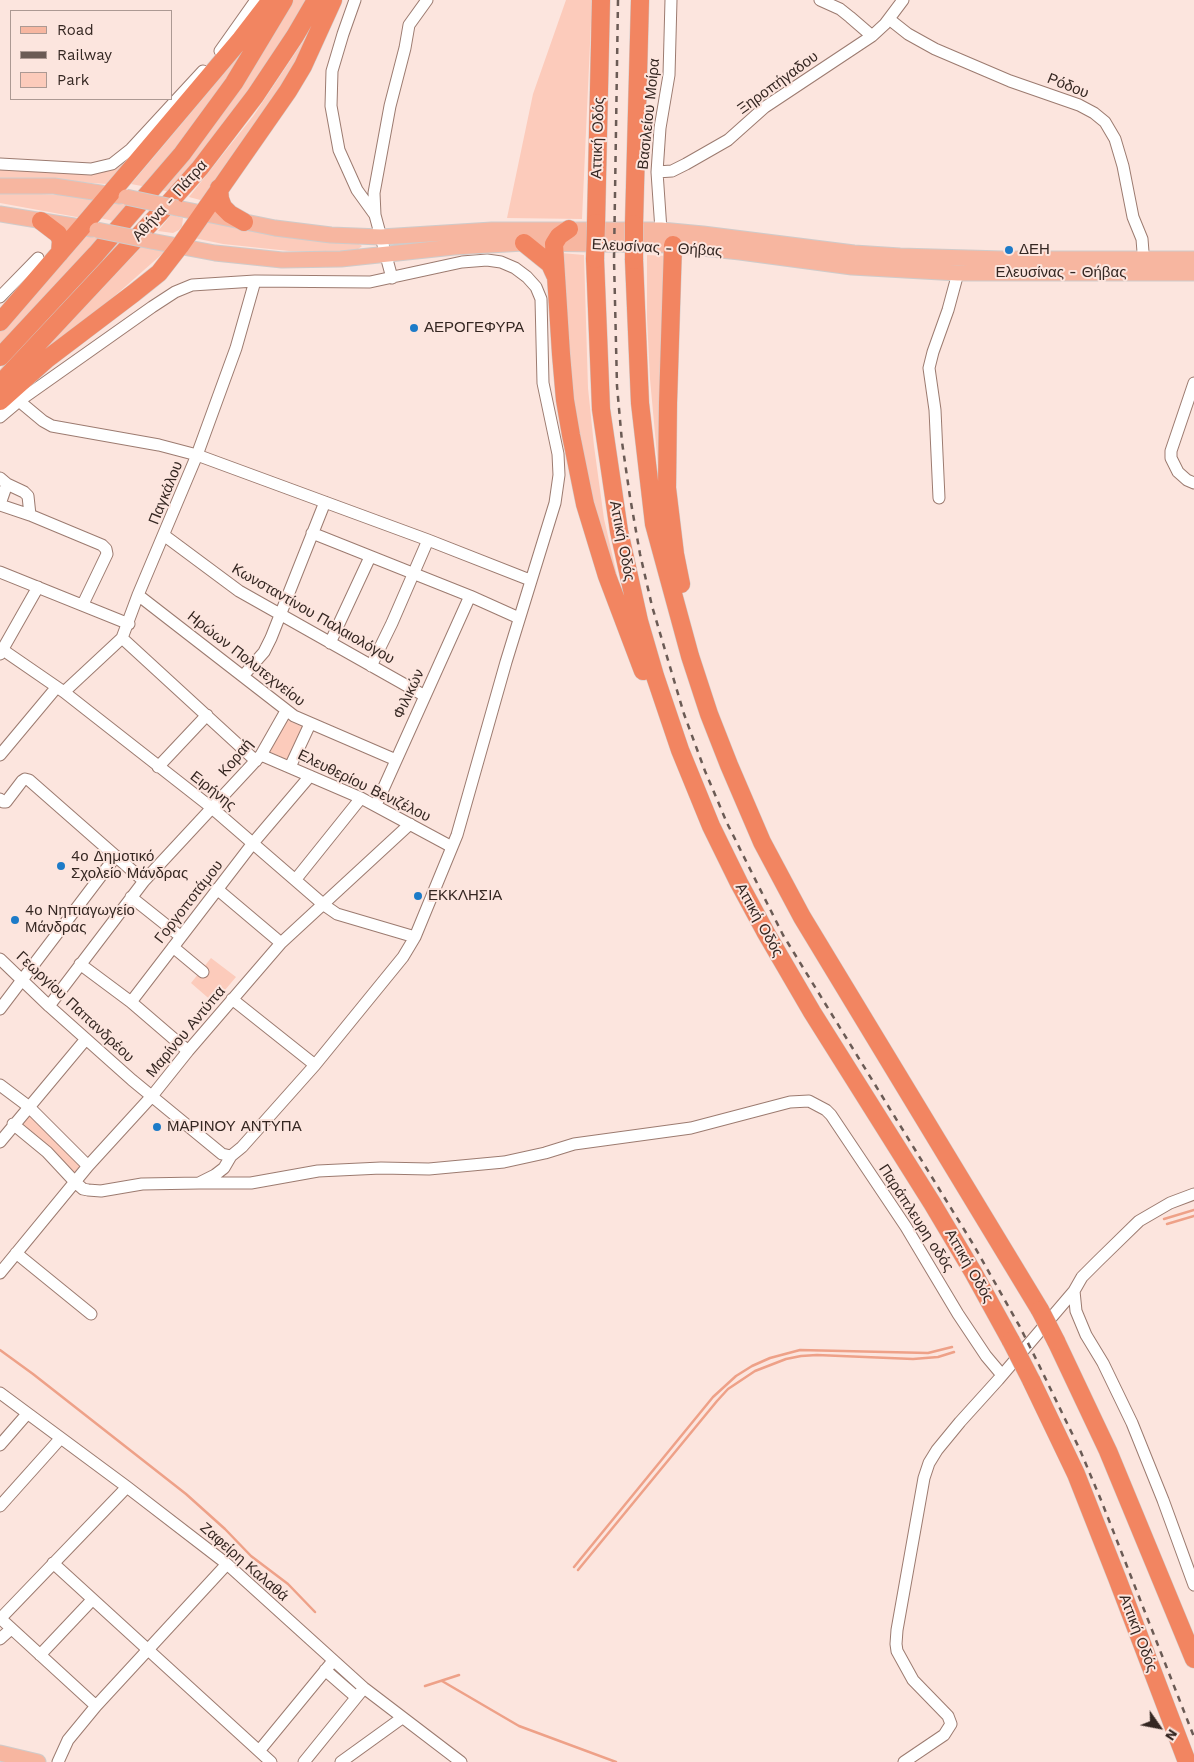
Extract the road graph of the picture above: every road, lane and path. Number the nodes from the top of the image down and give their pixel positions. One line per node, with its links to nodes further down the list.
1 (256, 0): 15 (street)
2 (271, 0): 19 (highway)
3 (284, 0): 45 (highway, Αθήνα - Πάτρα)
4 (316, 0): 47 (highway, Αθήνα - Πάτρα)
5 (332, 0): 18 (highway)
6 (355, 0): 22 (street)
7 (427, 0): 22 (street)
8 (601, 0): 82 (highway, Αττική Οδός, bridge)
9 (640, 0): 75 (highway, bridge)
10 (671, 0): 16 (street, Βασιλείου Μοίρα)
11 (820, 0): 14 (street)
12 (903, 0): 13 (street, Ξηροπήγαδου)
13 (889, 19): 14 (street, Ξηροπήγαδου); 37 (street, Ρόδου)
14 (872, 36): 16 (street, Ξηροπήγαδου)
15 (0, 164)
16 (657, 172): 27 (street, Βασιλείου Μοίρα)
17 (0, 186): 19 (main road, Ελευσίνας - Θήβας)
18 (219, 188): 20 (highway); 24 (highway)
19 (118, 196): 20 (main road, Ελευσίνας - Θήβας, bridge); 25 (highway)
20 (202, 213): 24 (main road, Ελευσίνας - Θήβας); 31 (highway)
21 (0, 214): 23 (main road)
22 (376, 215): 28 (street)
23 (41, 221): 25 (main road); 33 (highway)
24 (244, 222): 28 (main road, Ελευσίνας - Θήβας)
25 (90, 229): 31 (main road, Ελευσίνας - Θήβας, bridge); 33 (highway)
26 (569, 229): 27 (main road, Ελευσίνας - Θήβας); 28 (main road, Ελευσίνας - Θήβας); 30 (highway)
27 (661, 230): 32 (main road); 37 (main road, Ελευσίνας - Θήβας)
28 (381, 237): 34 (street)
29 (524, 243): 30 (main road, Ελευσίνας - Θήβας); 34 (main road, Ελευσίνας - Θήβας); 40 (highway)
30 (554, 244): 32 (main road, Ελευσίνας - Θήβας); 40 (highway)
31 (180, 246): 34 (main road, Ελευσίνας - Θήβας); 48 (highway)
32 (673, 246): 38 (main road, Ελευσίνας - Θήβας); 75 (highway)
33 (60, 253): 44 (highway)
34 (386, 255): 41 (street)
35 (38, 258): 43 (street)
36 (1194, 259): 37 (main road, Ελευσίνας - Θήβας)
37 (1144, 266): 38 (main road, Ελευσίνας - Θήβας); 39 (main road, Ελευσίνας - Θήβας)
38 (958, 273): 54 (street)
39 (1194, 273)
40 (555, 275): 82 (highway)
41 (392, 278): 42 (street); 64 (street)
42 (255, 281): 49 (street); 51 (street, Παγκάλου)
43 (0, 298)
44 (0, 322)
45 (0, 357)
46 (1194, 383): 53 (street)
47 (0, 384)
48 (0, 401)
49 (19, 401): 50 (street); 51 (street)
50 (0, 417)
51 (197, 455): 55 (street); 59 (street, Παγκάλου)
52 (4, 481): 56 (street); 57 (street)
53 (1194, 483)
54 (939, 498)
55 (325, 502): 58 (street); 60 (street)
56 (0, 505): 57 (street)
57 (30, 515): 68 (street)
58 (312, 533): 61 (street); 69 (street)
59 (164, 536): 66 (street, Παγκάλου); 69 (street, Κωνσταντίνου Παλαιολόγου)
60 (428, 540): 63 (street); 64 (street)
61 (370, 557): 63 (street); 73 (street)
62 (0, 572): 65 (street)
63 (414, 574): 67 (street); 76 (street)
64 (530, 580): 70 (street)
65 (38, 587): 68 (street); 74 (street)
66 (138, 595): 71 (street, Παγκάλου); 77 (street, Ηρώων Πολυτεχνείου)
67 (470, 596): 70 (street); 79 (street, Φιλικών)
68 (83, 604): 71 (street)
69 (281, 615): 73 (street, Κωνσταντίνου Παλαιολόγου); 77 (street)
70 (518, 618): 96 (street)
71 (129, 624): 72 (street, Παγκάλου)
72 (122, 638): 78 (street, Παγκάλου); 81 (street, Ελευθερίου Βενιζέλου)
73 (330, 643): 76 (street, Κωνσταντίνου Παλαιολόγου)
74 (1, 651): 78 (street, Ειρήνης)
75 (690, 656): 148 (highway, bridge)
76 (371, 666): 79 (street, Κωνσταντίνου Παλαιολόγου)
77 (243, 676): 80 (street, Ηρώων Πολυτεχνείου)
78 (60, 690): 84 (street, Παγκάλου); 87 (street, Ειρήνης)
79 (425, 696): 86 (street, Φιλικών)
80 (286, 711): 83 (street, Ηρώων Πολυτεχνείου); 85 (street, Κοραή)
81 (207, 715): 85 (street, Ελευθερίου Βενιζέλου); 87 (street)
82 (668, 717): 164 (highway, Αττική Οδός, bridge)
83 (310, 724): 86 (street, Ηρώων Πολυτεχνείου); 88 (street)
84 (0, 755)
85 (258, 758): 88 (street, Ελευθερίου Βενιζέλου); 93 (street, Κοραή)
86 (396, 760): 92 (street, Φιλικών)
87 (158, 767): 93 (street, Ειρήνης)
88 (290, 767): 89 (street, Ελευθερίου Βενιζέλου)
89 (310, 776): 90 (street, Ελευθερίου Βενιζέλου); 95 (street, Γοργοποτάμου)
90 (361, 798): 92 (street, Ελευθερίου Βενιζέλου); 98 (street)
91 (0, 799): 97 (street)
92 (376, 805): 94 (street, Ελευθερίου Βενιζέλου)
93 (212, 808): 95 (street, Ειρήνης); 99 (street, Κοραή)
94 (410, 824): 96 (street, Ελευθερίου Βενιζέλου); 102 (street, Μαρίνου Αντύπα)
95 (253, 843): 98 (street, Ειρήνης); 100 (street, Γοργοποτάμου)
96 (452, 847): 104 (street)
97 (116, 856): 99 (street); 110 (street)
98 (296, 879): 102 (street, Ειρήνης)
99 (144, 880): 101 (street, Κοραή)
100 (217, 889): 103 (street, Γοργοποτάμου); 105 (street)
101 (131, 897): 103 (street); 108 (street, Κοραή)
102 (324, 905): 104 (street, Ειρήνης); 105 (street, Μαρίνου Αντύπα)
103 (180, 936): 106 (street, Γοργοποτάμου)
104 (415, 937): 117 (street)
105 (281, 943): 111 (street, Μαρίνου Αντύπα)
106 (173, 947): 109 (street); 112 (street, Γοργοποτάμου)
107 (0, 959): 110 (street, Γεωργίου Παπανδρέου)
108 (80, 964): 112 (street); 113 (street, Κοραή)
109 (203, 972)
110 (23, 980): 113 (street, Γεωργίου Παπανδρέου); 114 (street)
111 (232, 999): 116 (street, Μαρίνου Αντύπα); 117 (street)
112 (131, 1002): 116 (street)
113 (49, 1006): 115 (street, Γεωργίου Παπανδρέου)
114 (0, 1009)
115 (86, 1039): 119 (street, Γεωργίου Παπανδρέου); 120 (street)
116 (188, 1051): 119 (street, Μαρίνου Αντύπα)
117 (315, 1065): 123 (street)
118 (0, 1085): 120 (street)
119 (152, 1096): 123 (street, Γεωργίου Παπανδρέου); 124 (street, Μαρίνου Αντύπα)
120 (28, 1106): 121 (street); 124 (street)
121 (13, 1124): 122 (street); 125 (street)
122 (0, 1142)
123 (231, 1156): 126 (street)
124 (88, 1166): 125 (street, Μαρίνου Αντύπα)
125 (75, 1182): 126 (street); 128 (street, Μαρίνου Αντύπα)
126 (199, 1183): 132 (street, Παράπλευρη οδός)
127 (1194, 1194): 130 (street)
128 (16, 1253): 129 (street, Μαρίνου Αντύπα); 131 (street)
129 (2, 1266)
130 (1075, 1288): 132 (street); 141 (street)
131 (91, 1314)
132 (1002, 1375): 156 (street)
133 (0, 1393): 134 (street, Ζαφείρη Καλαθά)
134 (27, 1414): 135 (street, Ζαφείρη Καλαθά); 136 (street)
135 (60, 1439): 137 (street, Ζαφείρη Καλαθά); 138 (street)
136 (0, 1444)
137 (127, 1488): 139 (street); 140 (street, Ζαφείρη Καλαθά)
138 (0, 1506)
139 (53, 1563): 142 (street); 143 (street)
140 (227, 1564): 146 (street); 149 (street, Ζαφείρη Καλαθά)
141 (1194, 1585)
142 (92, 1600): 146 (street); 147 (street)
143 (0, 1619): 144 (street)
144 (11, 1629): 145 (street); 147 (street)
145 (0, 1639)
146 (148, 1650): 152 (street); 154 (street)
147 (40, 1655): 152 (street)
148 (1194, 1659)
149 (333, 1660): 150 (street); 151 (street, Ζαφείρη Καλαθά)
150 (325, 1670): 151 (street); 154 (street)
151 (360, 1693): 153 (street, Ζαφείρη Καλαθά); 160 (street)
152 (96, 1706): 158 (street)
153 (402, 1718): 161 (street); 162 (street, Ζαφείρη Καλαθά)
154 (259, 1751): 159 (street)
155 (0, 1753): 157 (main road)
156 (912, 1759): 163 (street)
157 (38, 1762)
158 (58, 1762)
159 (271, 1762)
160 (304, 1762)
161 (341, 1762)
162 (461, 1762)
163 (904, 1762)
164 (1187, 1762)

